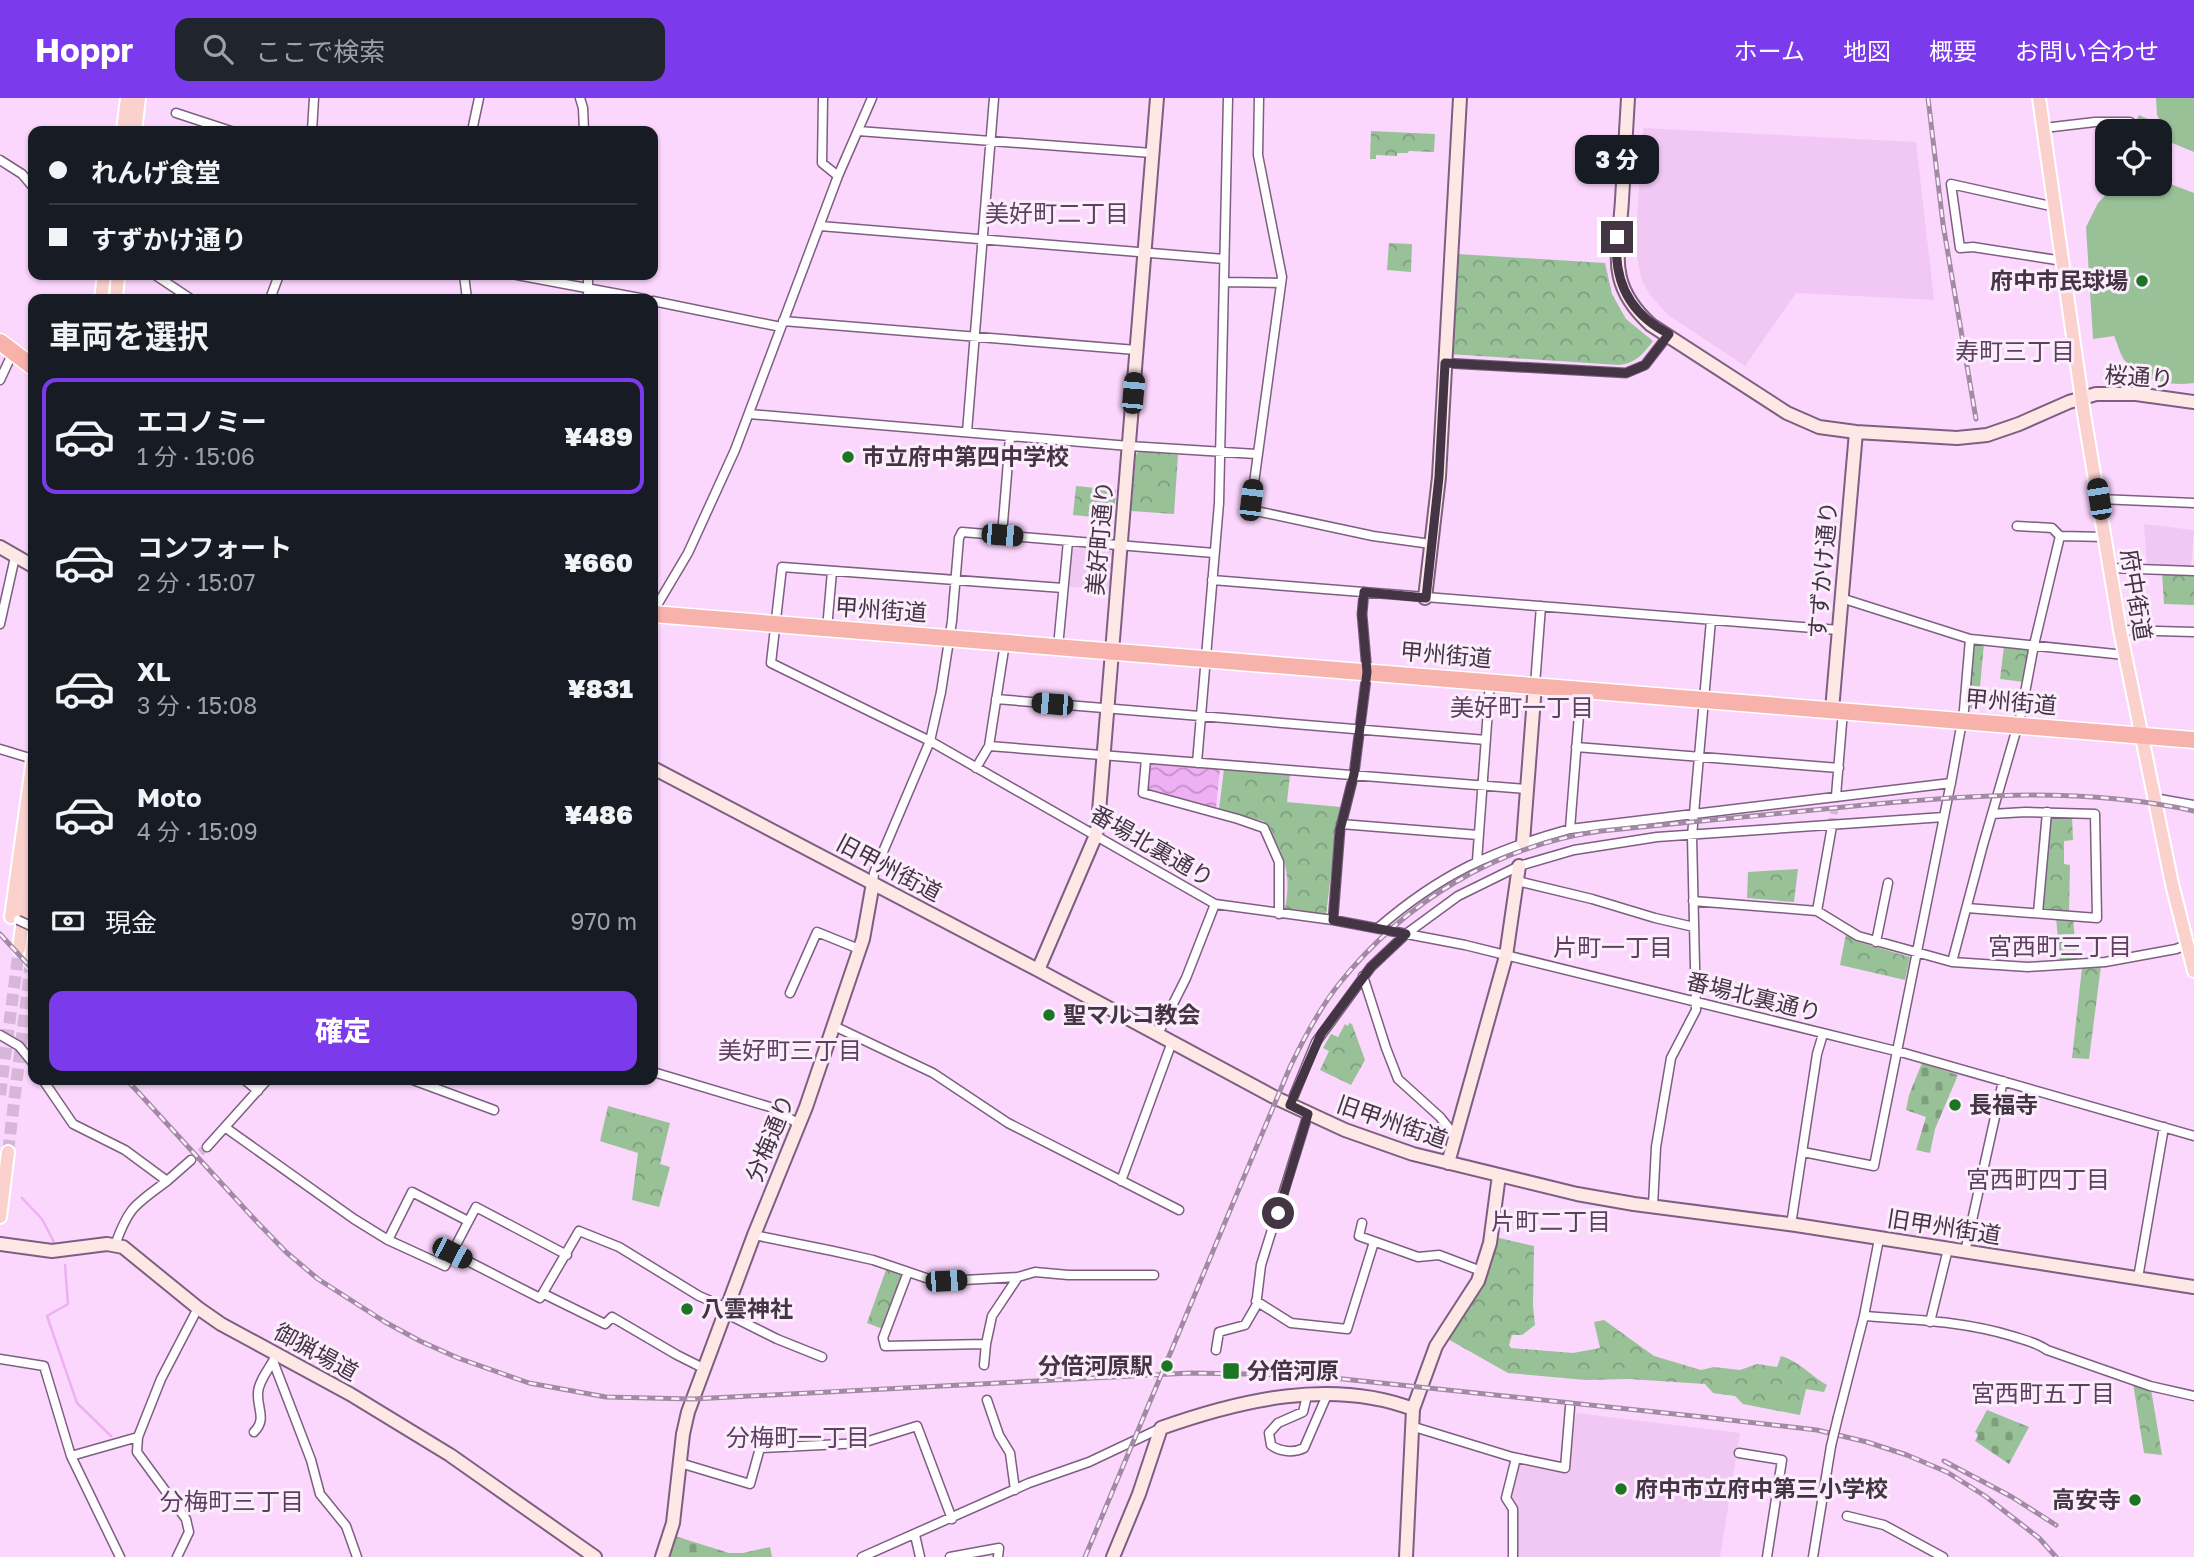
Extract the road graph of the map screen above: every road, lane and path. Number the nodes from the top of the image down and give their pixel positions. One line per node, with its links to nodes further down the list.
1 (127, 98): 17 (main road)
2 (139, 98): 18 (main road)
3 (314, 98): 20 (street)
4 (479, 98): 21 (street)
5 (580, 98): 22 (street)
6 (823, 98): 28 (street)
7 (872, 98): 24 (street)
8 (994, 98): 25 (street)
9 (1157, 98): 26 (street, 美好町通り)
10 (1228, 98): 34 (street)
11 (1259, 98): 40 (street)
12 (1460, 98): 53 (street)
13 (1628, 98): 47 (street)
14 (2039, 98): 23 (main road, 府中街道)
15 (176, 113): 19 (street)
16 (2095, 122): 23 (street)
17 (123, 126)
18 (136, 126)
19 (216, 126)
20 (312, 126)
21 (473, 126)
22 (584, 126)
23 (2044, 128): 30 (main road, 府中街道)
24 (858, 131): 25 (street); 28 (street)
25 (991, 141): 26 (street); 32 (street)
26 (1152, 153): 33 (street, 美好町通り)
27 (0, 160): 29 (street)
28 (838, 176): 31 (street)
29 (28, 181)
30 (2055, 207): 35 (main road, 府中街道); 35 (street)
31 (820, 226): 32 (street); 46 (street)
32 (983, 239): 33 (street); 48 (street)
33 (1144, 253): 34 (street); 50 (street, 美好町通り)
34 (1224, 259): 39 (street)
35 (2063, 261): 55 (main road, 府中街道)
36 (162, 280): 42 (street)
37 (544, 280): 41 (street)
38 (588, 280): 41 (street)
39 (1224, 282): 40 (street); 62 (street)
40 (1281, 283): 63 (street)
41 (588, 288): 43 (street); 44 (street)
42 (184, 294)
43 (588, 294)
44 (619, 294)
45 (658, 302): 46 (street)
46 (782, 324): 48 (street); 57 (street)
47 (1669, 334): 53 (street); 59 (street)
48 (975, 337): 50 (street); 58 (street)
49 (0, 342): 51 (highway)
50 (1136, 350): 61 (street, 美好町通り)
51 (13, 352): 52 (highway); 54 (street)
52 (28, 363)
53 (1445, 363): 71 (street)
54 (0, 380)
55 (2083, 398): 56 (street, 桜通り); 59 (street); 64 (main road, 府中街道)
56 (2194, 402)
57 (749, 415): 58 (street); 86 (street)
58 (967, 432): 60 (street)
59 (1856, 432): 85 (street, すずかけ通り)
60 (1010, 437): 61 (street); 67 (street)
61 (1129, 446): 62 (street); 72 (street, 美好町通り)
62 (1220, 453): 63 (street); 74 (street)
63 (1256, 453): 71 (street)
64 (2099, 499): 65 (street); 69 (main road, 府中街道)
65 (2194, 503)
66 (2017, 526): 68 (street)
67 (1002, 535): 70 (street); 80 (street, 分梅通り)
68 (2060, 536): 69 (street); 99 (street)
69 (2106, 537): 77 (main road, 府中街道)
70 (1068, 541): 72 (street); 82 (street)
71 (1431, 544): 84 (street)
72 (1121, 545): 74 (street); 101 (street, 美好町通り)
73 (0, 547): 75 (street)
74 (1214, 553): 81 (street)
75 (15, 557): 76 (street); 90 (street)
76 (28, 564)
77 (2110, 568): 79 (street); 95 (main road, 府中街道)
78 (832, 571): 80 (street); 91 (street); 92 (street)
79 (2194, 571)
80 (956, 580): 82 (street); 93 (street, 分梅通り)
81 (1212, 580): 83 (street); 103 (street)
82 (1063, 588): 100 (street)
83 (1364, 592): 84 (street); 104 (street)
84 (1426, 598): 87 (street)
85 (1841, 598): 94 (street, すずかけ通り); 97 (street)
86 (658, 604)
87 (1541, 606): 89 (street); 106 (street)
88 (658, 613): 91 (highway, 甲州街道)
89 (1711, 620): 94 (street); 109 (street)
90 (0, 624)
91 (775, 624): 92 (highway, 甲州街道); 119 (street, 番場北裏通り)
92 (827, 629): 93 (highway, 甲州街道)
93 (950, 630): 98 (highway, 甲州街道); 119 (street, 分梅通り)
94 (1839, 630): 111 (street, すずかけ通り)
95 (2120, 630): 96 (street); 102 (main road, 府中街道)
96 (2194, 632)
97 (1970, 639): 99 (street); 113 (street)
98 (1005, 643): 100 (highway, 甲州街道); 108 (street)
99 (2034, 645): 102 (street); 114 (street)
100 (1058, 647): 101 (highway, 甲州街道)
101 (1112, 652): 103 (highway, 甲州街道); 110 (street, 美好町通り)
102 (2125, 655): 116 (main road, 府中街道)
103 (1206, 659): 104 (highway, 甲州街道); 112 (street)
104 (1367, 672): 105 (highway, 甲州街道); 115 (street)
105 (1490, 682): 106 (highway, 甲州街道); 117 (street)
106 (1535, 685): 107 (highway, 甲州街道); 134 (street)
107 (1581, 689): 109 (highway, 甲州街道); 121 (street)
108 (996, 699): 110 (street); 120 (street)
109 (1704, 699): 111 (highway, 甲州街道); 125 (street)
110 (1107, 709): 112 (street); 123 (street, 美好町通り)
111 (1838, 711): 113 (highway, 甲州街道); 129 (street)
112 (1201, 716): 115 (street); 127 (street)
113 (1962, 721): 114 (highway, 甲州街道); 132 (street)
114 (2018, 725): 116 (highway, 甲州街道); 140 (street)
115 (1360, 729): 117 (street); 131 (street)
116 (2140, 735): 118 (highway, 甲州街道); 137 (main road, 府中街道)
117 (1486, 740): 133 (street)
118 (2194, 740)
119 (930, 741): 128 (street, 番場北裏通り); 154 (street, 分梅通り)
120 (989, 746): 123 (street); 128 (street)
121 (1576, 747): 125 (street); 145 (street)
122 (0, 749): 124 (street)
123 (1104, 755): 126 (street); 146 (street, 美好町通り)
124 (28, 757)
125 (1699, 757): 129 (street); 141 (street)
126 (1146, 759): 127 (street); 161 (street)
127 (1197, 763): 131 (street)
128 (976, 768): 146 (street, 番場北裏通り)
129 (1839, 768): 136 (street)
130 (658, 771): 154 (street, 旧甲州街道)
131 (1354, 774): 133 (street); 143 (street)
132 (1951, 783): 136 (street); 142 (street)
133 (1482, 786): 134 (street); 147 (street)
134 (1527, 789): 149 (street)
135 (28, 793): 162 (main road)
136 (1836, 796): 141 (street)
137 (2154, 798): 138 (street); 169 (main road, 府中街道)
138 (2194, 805)
139 (2047, 812): 140 (street); 160 (street); 160 (street)
140 (1992, 814): 158 (street)
141 (1693, 815): 145 (street); 148 (street)
142 (1944, 817): 144 (street); 172 (street)
143 (1341, 824): 147 (street); 163 (street)
144 (1832, 826): 148 (street); 159 (street)
145 (1570, 828): 149 (street)
146 (1096, 835): 157 (street, 番場北裏通り); 175 (street, 美好町通り)
147 (1478, 835): 150 (street)
148 (1692, 836): 151 (street); 156 (street)
149 (1523, 842): 150 (street)
150 (1476, 861): 166 (street)
151 (1519, 866): 152 (street); 167 (street)
152 (1517, 881): 165 (street); 173 (street)
153 (28, 882): 170 (main road)
154 (873, 883): 171 (street, 分梅通り); 175 (street, 旧甲州街道)
155 (1888, 883): 168 (street)
156 (1693, 901): 159 (street); 165 (street)
157 (1215, 904): 161 (street, 番場北裏通り); 181 (street)
158 (1966, 908): 160 (street); 174 (street)
159 (1817, 911): 168 (street)
160 (2038, 913)
161 (1279, 914): 163 (street, 番場北裏通り)
162 (10, 916): 164 (street, bridge)
163 (1333, 920): 166 (street, 番場北裏通り)
164 (28, 925)
165 (1693, 927): 179 (street)
166 (1378, 928): 167 (street, 番場北裏通り)
167 (1406, 934): 173 (street, 番場北裏通り); 177 (street)
168 (1876, 942): 172 (street)
169 (2190, 944): 174 (street); 176 (main road, 府中街道)
170 (19, 949)
171 (859, 949): 178 (street); 180 (street, 分梅通り)
172 (1916, 954): 174 (street); 185 (street)
173 (1506, 956): 179 (street, 番場北裏通り); 200 (street)
174 (1952, 962)
175 (1038, 970): 181 (street, 旧甲州街道)
176 (2194, 971)
177 (1363, 976): 194 (street); 200 (street)
178 (790, 993)
179 (1696, 1003): 182 (street, 番場北裏通り); 210 (street)
180 (834, 1026): 197 (street, 分梅通り); 209 (street)
181 (1158, 1034): 184 (street, 旧甲州街道)
182 (1822, 1034): 185 (street, 番場北裏通り); 203 (street)
183 (0, 1035): 186 (street)
184 (1172, 1042): 194 (street, 旧甲州街道); 209 (street)
185 (1897, 1051): 188 (street, 番場北裏通り); 203 (street)
186 (28, 1057)
187 (658, 1073): 197 (street)
188 (2003, 1081): 198 (street, 番場北裏通り); 223 (street)
189 (46, 1085): 208 (street)
190 (251, 1085): 193 (street)
191 (263, 1085): 193 (street)
192 (426, 1085): 195 (street)
193 (258, 1091): 199 (street)
194 (1290, 1105): 196 (street, 旧甲州街道)
195 (494, 1110)
196 (1308, 1114): 206 (street, 旧甲州街道); 233 (street)
197 (799, 1124): 216 (street, 分梅通り)
198 (2164, 1127): 201 (street, 番場北裏通り); 230 (street)
199 (226, 1128): 202 (street); 218 (street)
200 (1455, 1136): 206 (street)
201 (2194, 1136)
202 (206, 1147)
203 (1803, 1152): 215 (street)
204 (8, 1153): 212 (main road)
205 (191, 1160): 208 (street)
206 (1448, 1163): 207 (street, 旧甲州街道)
207 (1499, 1175): 210 (street, 旧甲州街道); 226 (street)
208 (167, 1181): 221 (street)
209 (1121, 1181): 211 (street)
210 (1653, 1206): 215 (street, 旧甲州街道)
211 (1179, 1210)
212 (0, 1217)
213 (468, 1221): 218 (street); 224 (street); 225 (street)
214 (1362, 1223): 219 (street)
215 (1791, 1225): 217 (street, 旧甲州街道)
216 (754, 1236): 227 (street); 235 (street, 分梅通り)
217 (1879, 1238): 222 (street, 旧甲州街道); 236 (street)
218 (388, 1240): 224 (street)
219 (1374, 1242): 226 (street); 233 (street)
220 (0, 1244): 221 (street)
221 (115, 1245): 234 (street, 御猟場道)
222 (1948, 1249): 223 (street, 旧甲州街道); 237 (street)
223 (1965, 1252): 230 (street, 旧甲州街道)
224 (452, 1253): 232 (street)
225 (567, 1255): 232 (street); 235 (street)
226 (1481, 1271): 250 (street)
227 (908, 1272): 229 (street); 238 (street)
228 (1154, 1275): 229 (street)
229 (1018, 1277): 238 (street)
230 (2138, 1278): 231 (street, 旧甲州街道)
231 (2194, 1287)
232 (544, 1294): 244 (street)
233 (1256, 1301): 239 (street)
234 (198, 1308): 241 (street, 御猟場道); 256 (street)
235 (726, 1311): 240 (street); 244 (street, 分梅通り)
236 (1864, 1316): 237 (street); 278 (street, bridge)
237 (1930, 1322): 247 (street)
238 (986, 1344): 243 (street)
239 (1216, 1350)
240 (822, 1357)
241 (275, 1358): 255 (street); 267 (street); 268 (street, 御猟場道)
242 (0, 1359): 258 (street)
243 (984, 1365)
244 (705, 1368): 260 (street, 分梅通り)
245 (1307, 1395): 246 (street); 251 (street); 253 (street)
246 (1327, 1395): 250 (street); 254 (street)
247 (2194, 1396)
248 (987, 1400): 261 (street)
249 (1570, 1407): 259 (street)
250 (1413, 1409): 252 (street)
251 (1295, 1416): 254 (street); 254 (street)
252 (1411, 1426): 259 (street); 275 (street)
253 (1161, 1428): 261 (street); 274 (street)
254 (1312, 1430)
255 (254, 1432)
256 (138, 1437): 258 (street); 265 (street)
257 (1739, 1453): 277 (street)
258 (71, 1456): 266 (street)
259 (1516, 1458): 276 (street)
260 (680, 1464): 263 (street); 269 (street, 分梅通り)
261 (1015, 1490): 263 (street)
262 (1847, 1516): 279 (street)
263 (952, 1519): 264 (street)
264 (915, 1535): 270 (street); 271 (street)
265 (180, 1556)
266 (120, 1557)
267 (357, 1557)
268 (595, 1557)
269 (662, 1557)
270 (862, 1557)
271 (920, 1557)
272 (950, 1557): 273 (street)
273 (998, 1557)
274 (1113, 1557)
275 (1406, 1557)
276 (1513, 1557)
277 (1767, 1557)
278 (1813, 1557)
279 (1943, 1557)

